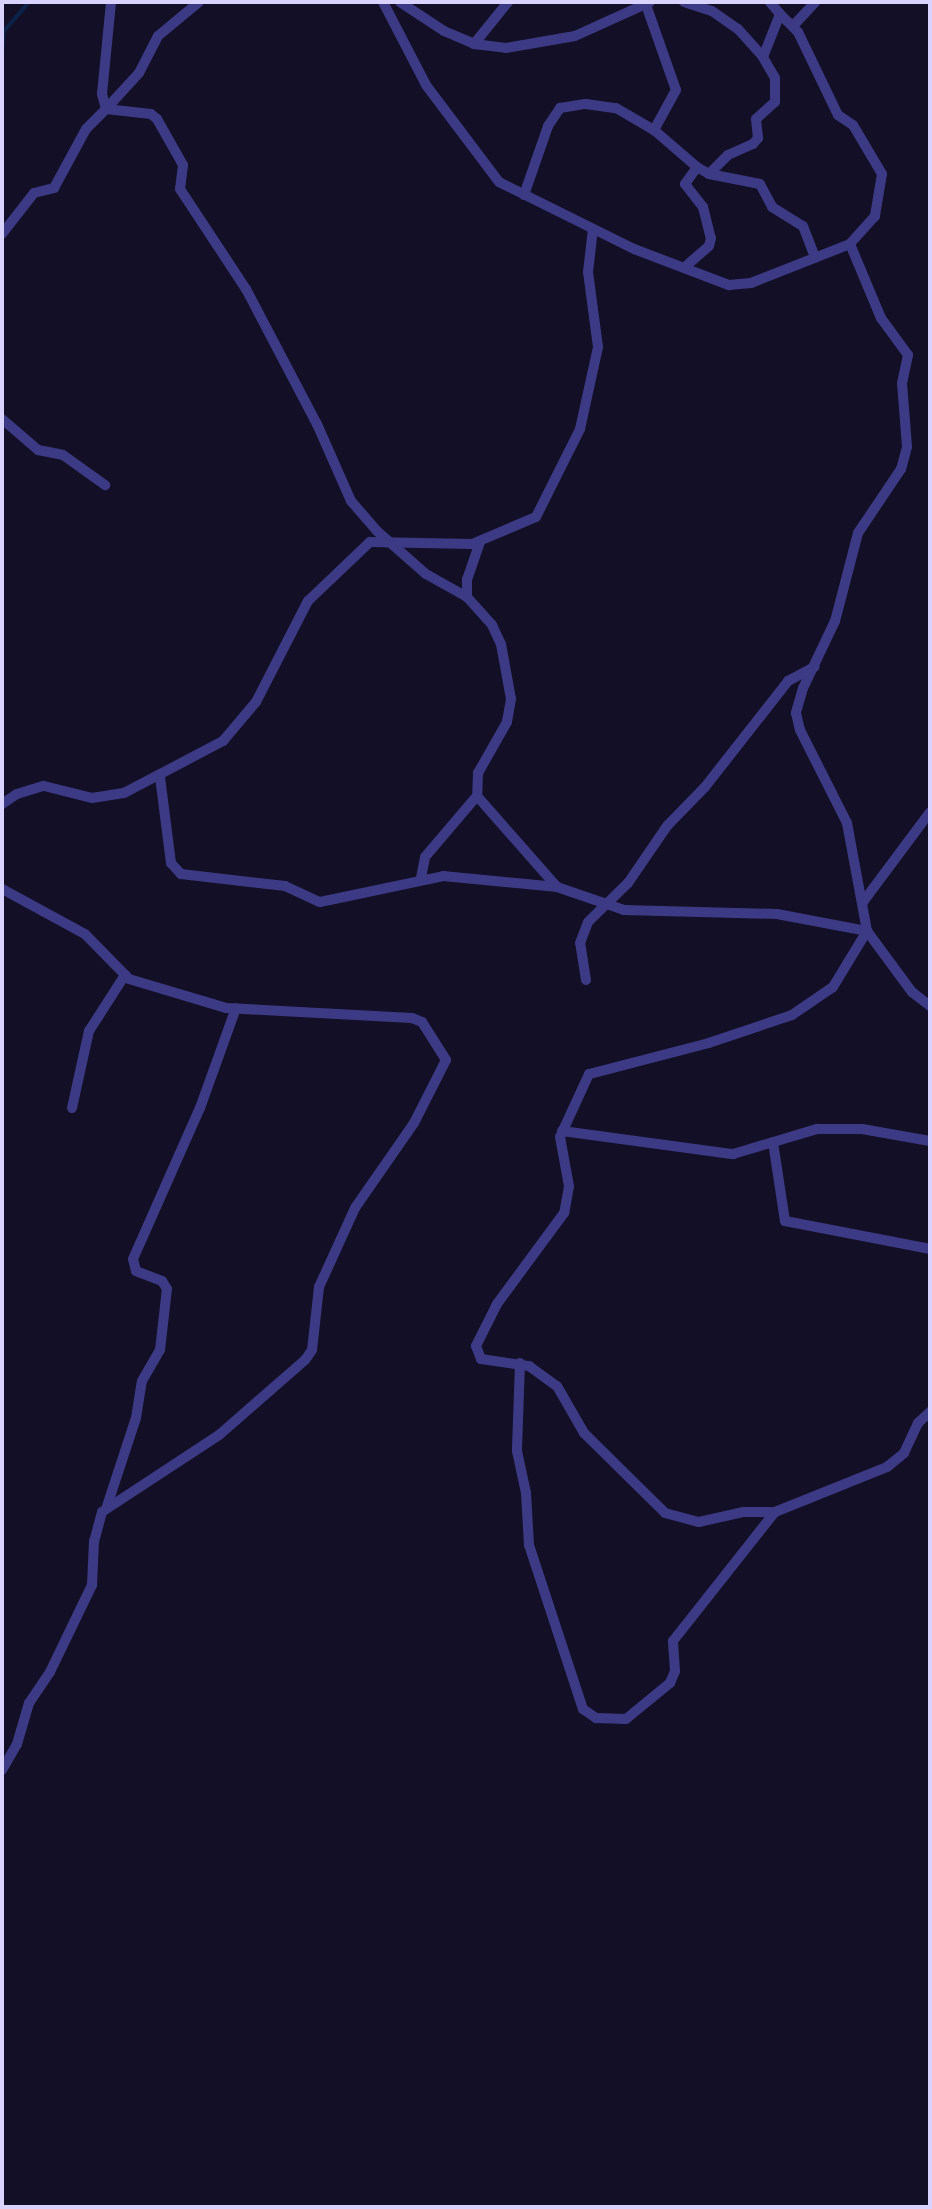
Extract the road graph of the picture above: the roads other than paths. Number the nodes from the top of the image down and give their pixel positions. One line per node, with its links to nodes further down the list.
1 (111, 2): 14 (street)
2 (199, 2): 14 (street)
3 (383, 2): 18 (street)
4 (400, 2): 12 (street)
5 (508, 2): 12 (street)
6 (684, 2): 13 (street)
7 (770, 2): 10 (street)
8 (815, 2): 11 (street)
9 (647, 3): 12 (street); 15 (street)
10 (780, 14): 11 (street); 13 (street)
11 (793, 26): 21 (street)
12 (474, 44)
13 (763, 57): 17 (street)
14 (106, 109): 20 (street); 26 (street)
15 (654, 130): 16 (street); 18 (street)
16 (697, 167): 17 (street); 23 (street)
17 (709, 174): 22 (street)
18 (524, 195): 19 (street)
19 (593, 229): 23 (street); 27 (street)
20 (2, 234)
21 (850, 244): 22 (street); 29 (street)
22 (815, 258): 23 (street)
23 (684, 268)
24 (2, 419): 25 (street)
25 (105, 485)
26 (389, 541): 27 (street); 28 (street); 30 (street)
27 (480, 542): 28 (street)
28 (467, 597): 31 (street)
29 (814, 667): 37 (street); 38 (street)
30 (160, 777): 32 (street); 34 (street)
31 (477, 796): 34 (street); 35 (street)
32 (2, 804)
33 (930, 813): 37 (street)
34 (421, 878): 35 (street)
35 (557, 887): 38 (street)
36 (2, 889): 40 (street)
37 (863, 902): 39 (street)
38 (605, 904): 39 (street); 41 (street)
39 (867, 931): 42 (street); 45 (street)
40 (125, 975): 43 (street); 44 (street)
41 (586, 980)
42 (930, 1006)
43 (236, 1008): 51 (street); 51 (street)
44 (72, 1108)
45 (562, 1131): 47 (street); 49 (street)
46 (930, 1141): 47 (street)
47 (773, 1142): 48 (street)
48 (930, 1249)
49 (520, 1363): 52 (street); 52 (street)
50 (930, 1412): 52 (street)
51 (107, 1506): 53 (street)
52 (775, 1512)
53 (2, 1770)

